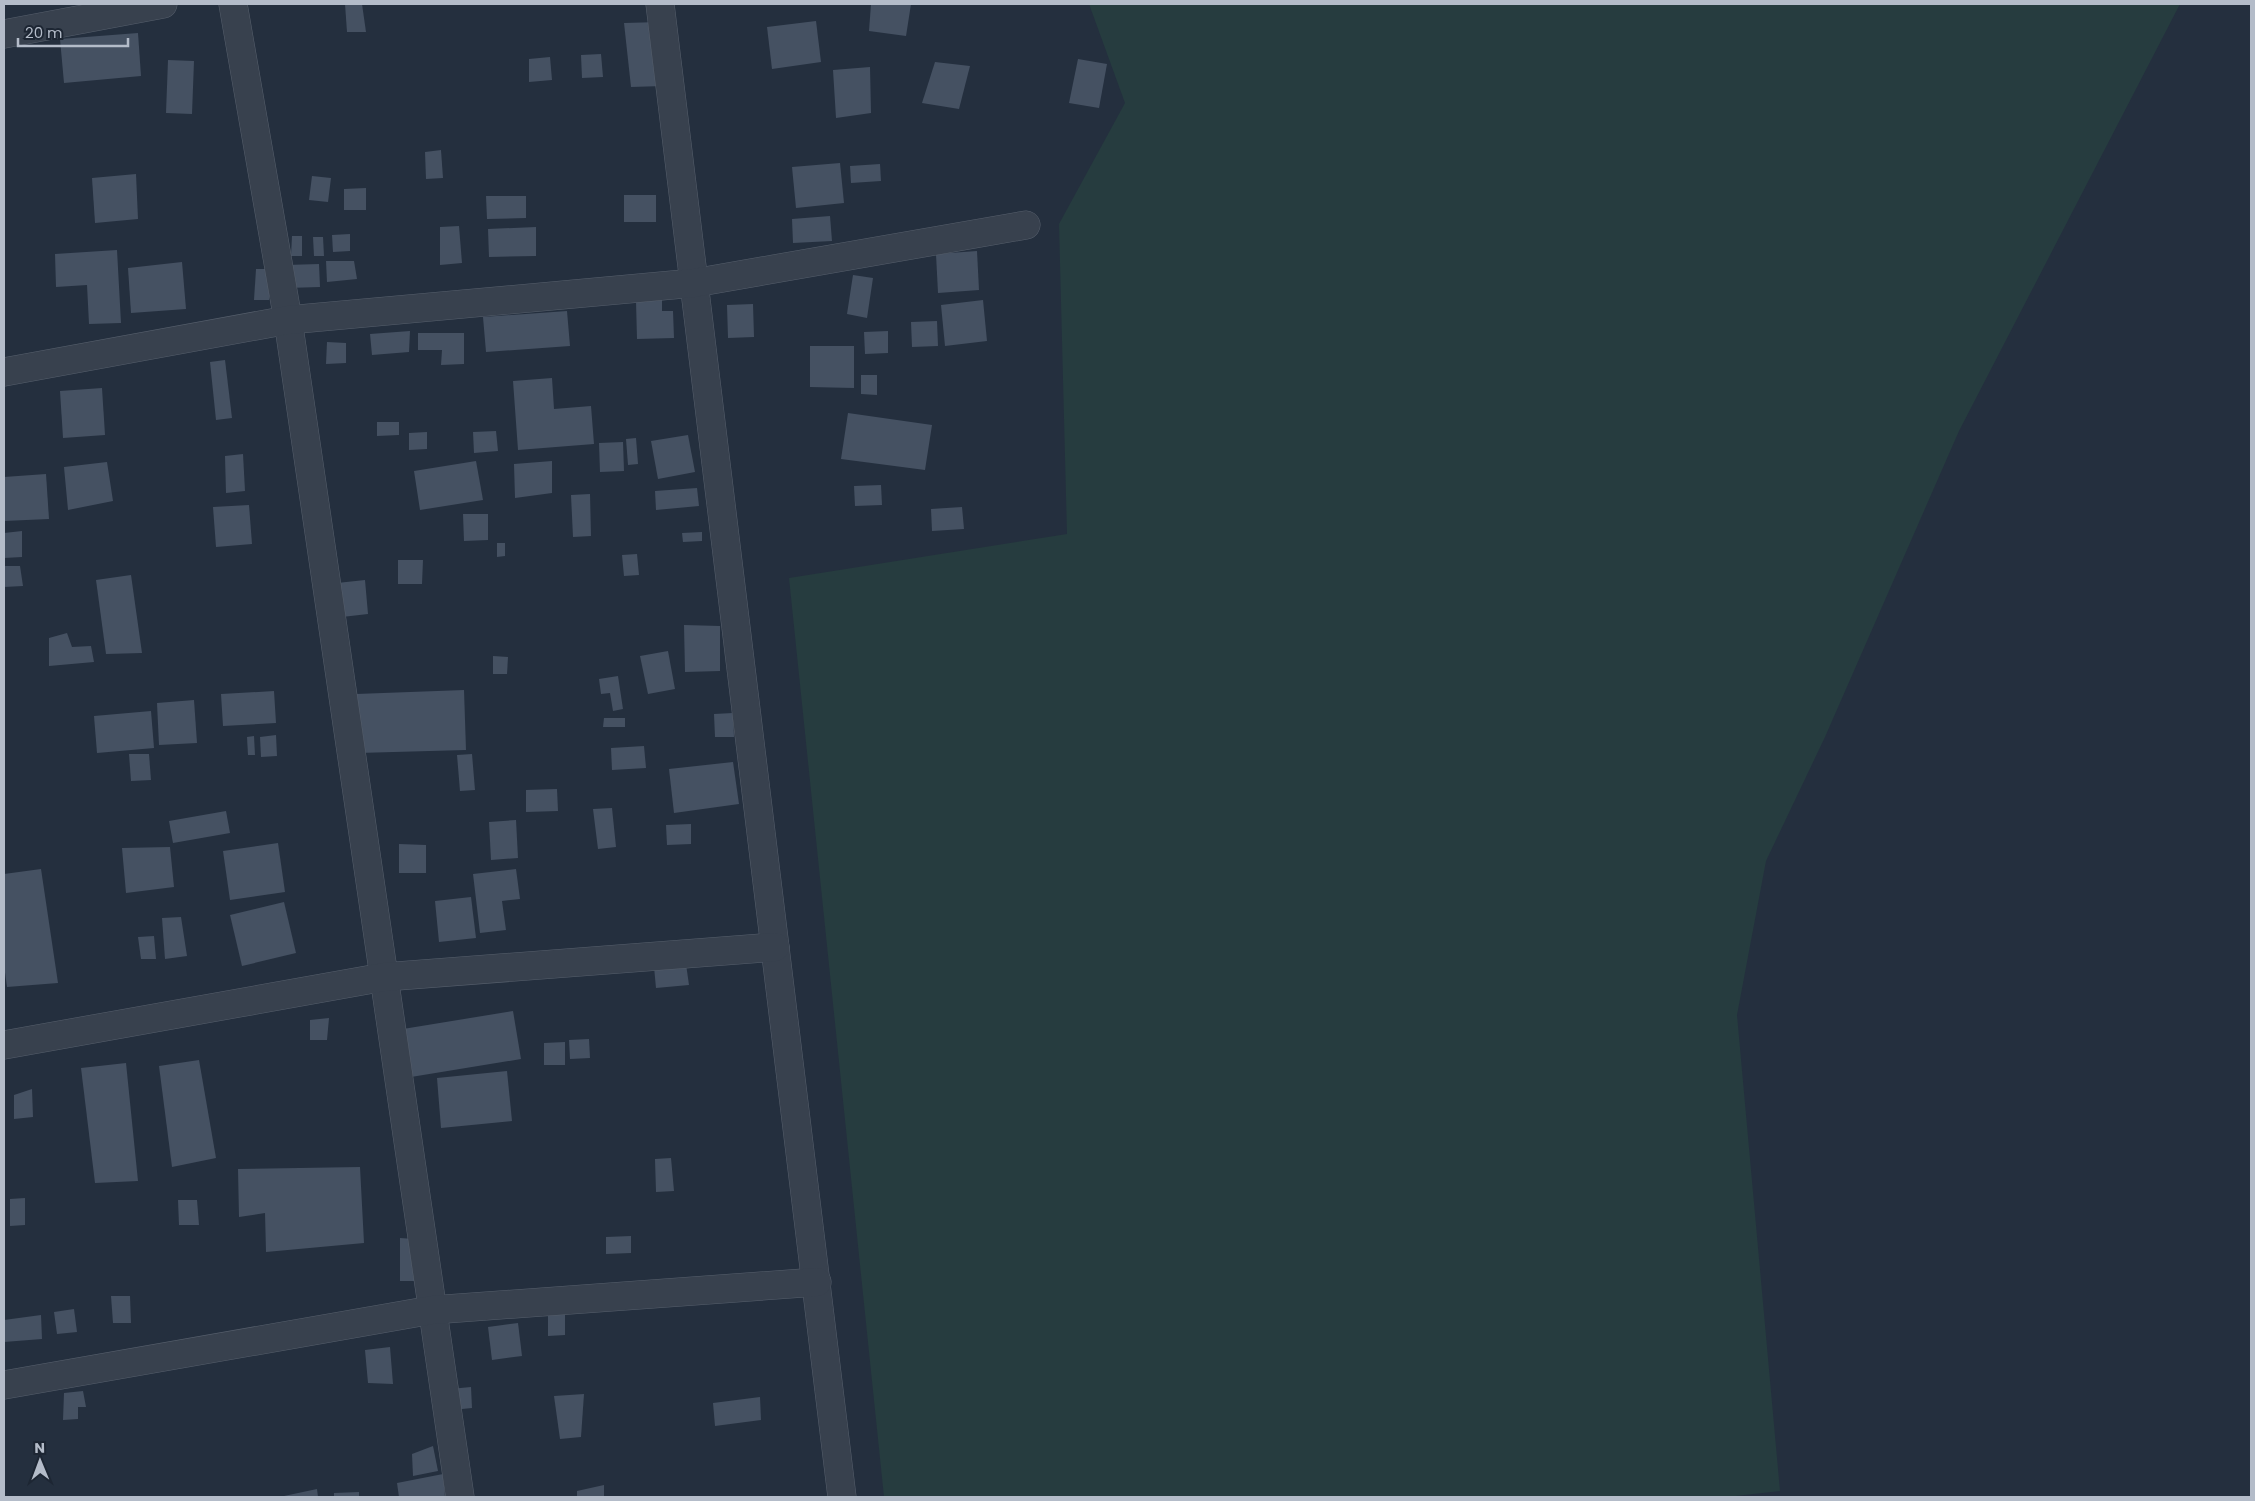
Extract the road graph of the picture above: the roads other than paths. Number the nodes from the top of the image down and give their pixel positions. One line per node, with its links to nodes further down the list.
1 (163, 4): 4 (street)
2 (233, 4): 7 (street)
3 (660, 4): 6 (street)
4 (4, 34)
5 (1026, 225): 6 (street)
6 (694, 283): 7 (street); 9 (street)
7 (288, 320): 8 (street); 10 (street)
8 (4, 372)
9 (775, 948): 10 (street); 12 (street)
10 (384, 977): 11 (street); 13 (street)
11 (4, 1045)
12 (817, 1282): 13 (street); 16 (street)
13 (432, 1310): 14 (street); 15 (street)
14 (4, 1385)
15 (460, 1497)
16 (842, 1497)

